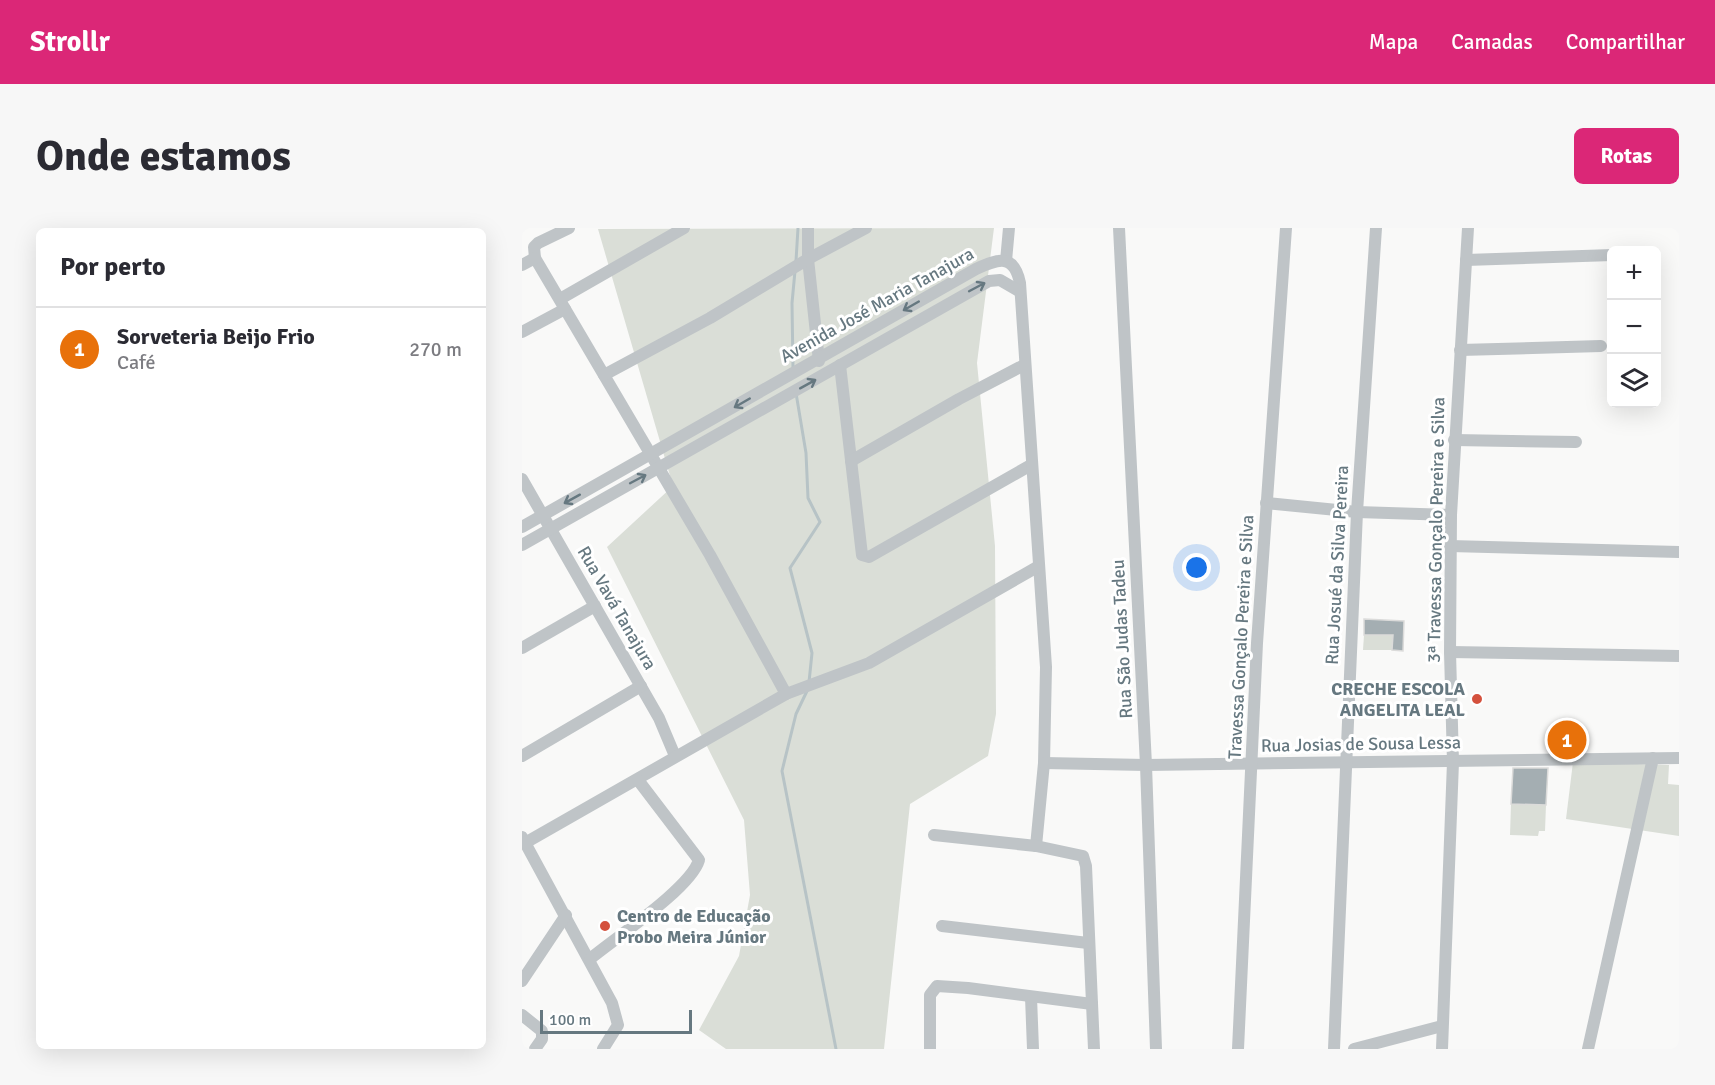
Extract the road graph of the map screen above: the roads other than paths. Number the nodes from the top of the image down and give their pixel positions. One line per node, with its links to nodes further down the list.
1 (569, 228): 11 (street)
2 (684, 228): 18 (street)
3 (808, 228): 12 (street)
4 (866, 228): 12 (street)
5 (1009, 228): 14 (street)
6 (1119, 228): 60 (street, Rua São Judas Tadeu)
7 (1286, 228): 36 (street, Travessa Gonçalo Pereira e Silva)
8 (1376, 228): 37 (street, Rua Josué da Silva Pereira)
9 (1468, 228): 13 (street, 3ª Travessa Gonçalo Pereira e Silva)
10 (1607, 255): 13 (street)
11 (535, 258): 15 (street); 18 (street)
12 (808, 259): 23 (street); 26 (street)
13 (1466, 260): 22 (street, 3ª Travessa Gonçalo Pereira e Silva)
14 (1006, 261): 16 (street); 17 (street, Avenida José Maria Tanajura)
15 (522, 265)
16 (1019, 291): 19 (street, Avenida José Maria Tanajura, one-way to 16); 25 (street)
17 (930, 296): 19 (street); 23 (street, Avenida José Maria Tanajura, one-way to 23)
18 (562, 304): 20 (street); 26 (street)
19 (937, 308): 24 (street, Avenida José Maria Tanajura)
20 (522, 332)
21 (1601, 346): 22 (street)
22 (1460, 350): 27 (street, 3ª Travessa Gonçalo Pereira e Silva)
23 (819, 361): 28 (street, Avenida José Maria Tanajura, one-way to 28)
24 (840, 365): 31 (street, Avenida José Maria Tanajura, one-way to 24); 32 (street)
25 (1024, 365): 32 (street); 33 (street)
26 (604, 375): 30 (street)
27 (1454, 440): 29 (street); 39 (street, 3ª Travessa Gonçalo Pereira e Silva)
28 (673, 442): 30 (street, Avenida José Maria Tanajura); 31 (street)
29 (1576, 442)
30 (650, 455): 34 (street); 38 (street, Avenida José Maria Tanajura, one-way to 38)
31 (681, 456): 34 (street, Avenida José Maria Tanajura)
32 (851, 461): 33 (street)
33 (1031, 465): 45 (street)
34 (658, 469): 41 (street, Avenida José Maria Tanajura, one-way to 34); 51 (street)
35 (522, 479): 38 (street, Rua Vavá Tanajura)
36 (1266, 503): 37 (street); 58 (street, Travessa Gonçalo Pereira e Silva)
37 (1357, 512): 39 (street); 59 (street, Rua Josué da Silva Pereira)
38 (543, 515): 40 (street, Avenida José Maria Tanajura); 41 (street, Rua Vavá Tanajura)
39 (1450, 515): 43 (street, 3ª Travessa Gonçalo Pereira e Silva)
40 (522, 527)
41 (551, 529): 42 (street, Avenida José Maria Tanajura); 46 (street, Rua Vavá Tanajura)
42 (522, 545)
43 (1450, 546): 44 (street); 48 (street, 3ª Travessa Gonçalo Pereira e Silva)
44 (1679, 552)
45 (1039, 566): 51 (street); 57 (street)
46 (595, 606): 47 (street); 50 (street, Rua Vavá Tanajura)
47 (522, 648)
48 (1450, 652): 49 (street); 56 (street, 3ª Travessa Gonçalo Pereira e Silva)
49 (1679, 656)
50 (641, 686): 52 (street); 53 (street, Rua Vavá Tanajura)
51 (786, 694): 53 (street)
52 (522, 756)
53 (675, 756): 61 (street)
54 (1653, 758): 55 (street, Rua Josias de Sousa Lessa); 56 (street, Rua Josias de Sousa Lessa); 84 (street)
55 (1679, 758)
56 (1454, 762): 59 (street, Rua Josias de Sousa Lessa); 73 (street, 3ª Travessa Gonçalo Pereira e Silva)
57 (1044, 763): 60 (street, Rua Josias de Sousa Lessa); 63 (street)
58 (1251, 763): 59 (street, Rua Josias de Sousa Lessa); 60 (street, Rua Josias de Sousa Lessa); 80 (street, Travessa Gonçalo Pereira e Silva)
59 (1346, 763): 81 (street, Rua Josué da Silva Pereira)
60 (1146, 765): 79 (street, Rua São Judas Tadeu)
61 (638, 780): 64 (street); 68 (street)
62 (934, 835): 63 (street)
63 (1036, 846): 67 (street)
64 (525, 847): 65 (street)
65 (566, 915): 68 (street); 69 (street)
66 (942, 926): 67 (street)
67 (1088, 943): 71 (street)
68 (590, 959): 75 (street)
69 (522, 981)
70 (1031, 997): 71 (street); 76 (street); 77 (street)
71 (1092, 1004): 78 (street)
72 (522, 1015): 74 (street)
73 (1442, 1026): 82 (street); 83 (street, 3ª Travessa Gonçalo Pereira e Silva)
74 (535, 1049)
75 (603, 1049)
76 (930, 1049)
77 (1033, 1049)
78 (1094, 1049)
79 (1156, 1049)
80 (1238, 1049)
81 (1334, 1049)
82 (1354, 1049)
83 (1442, 1049)
84 (1588, 1049)

